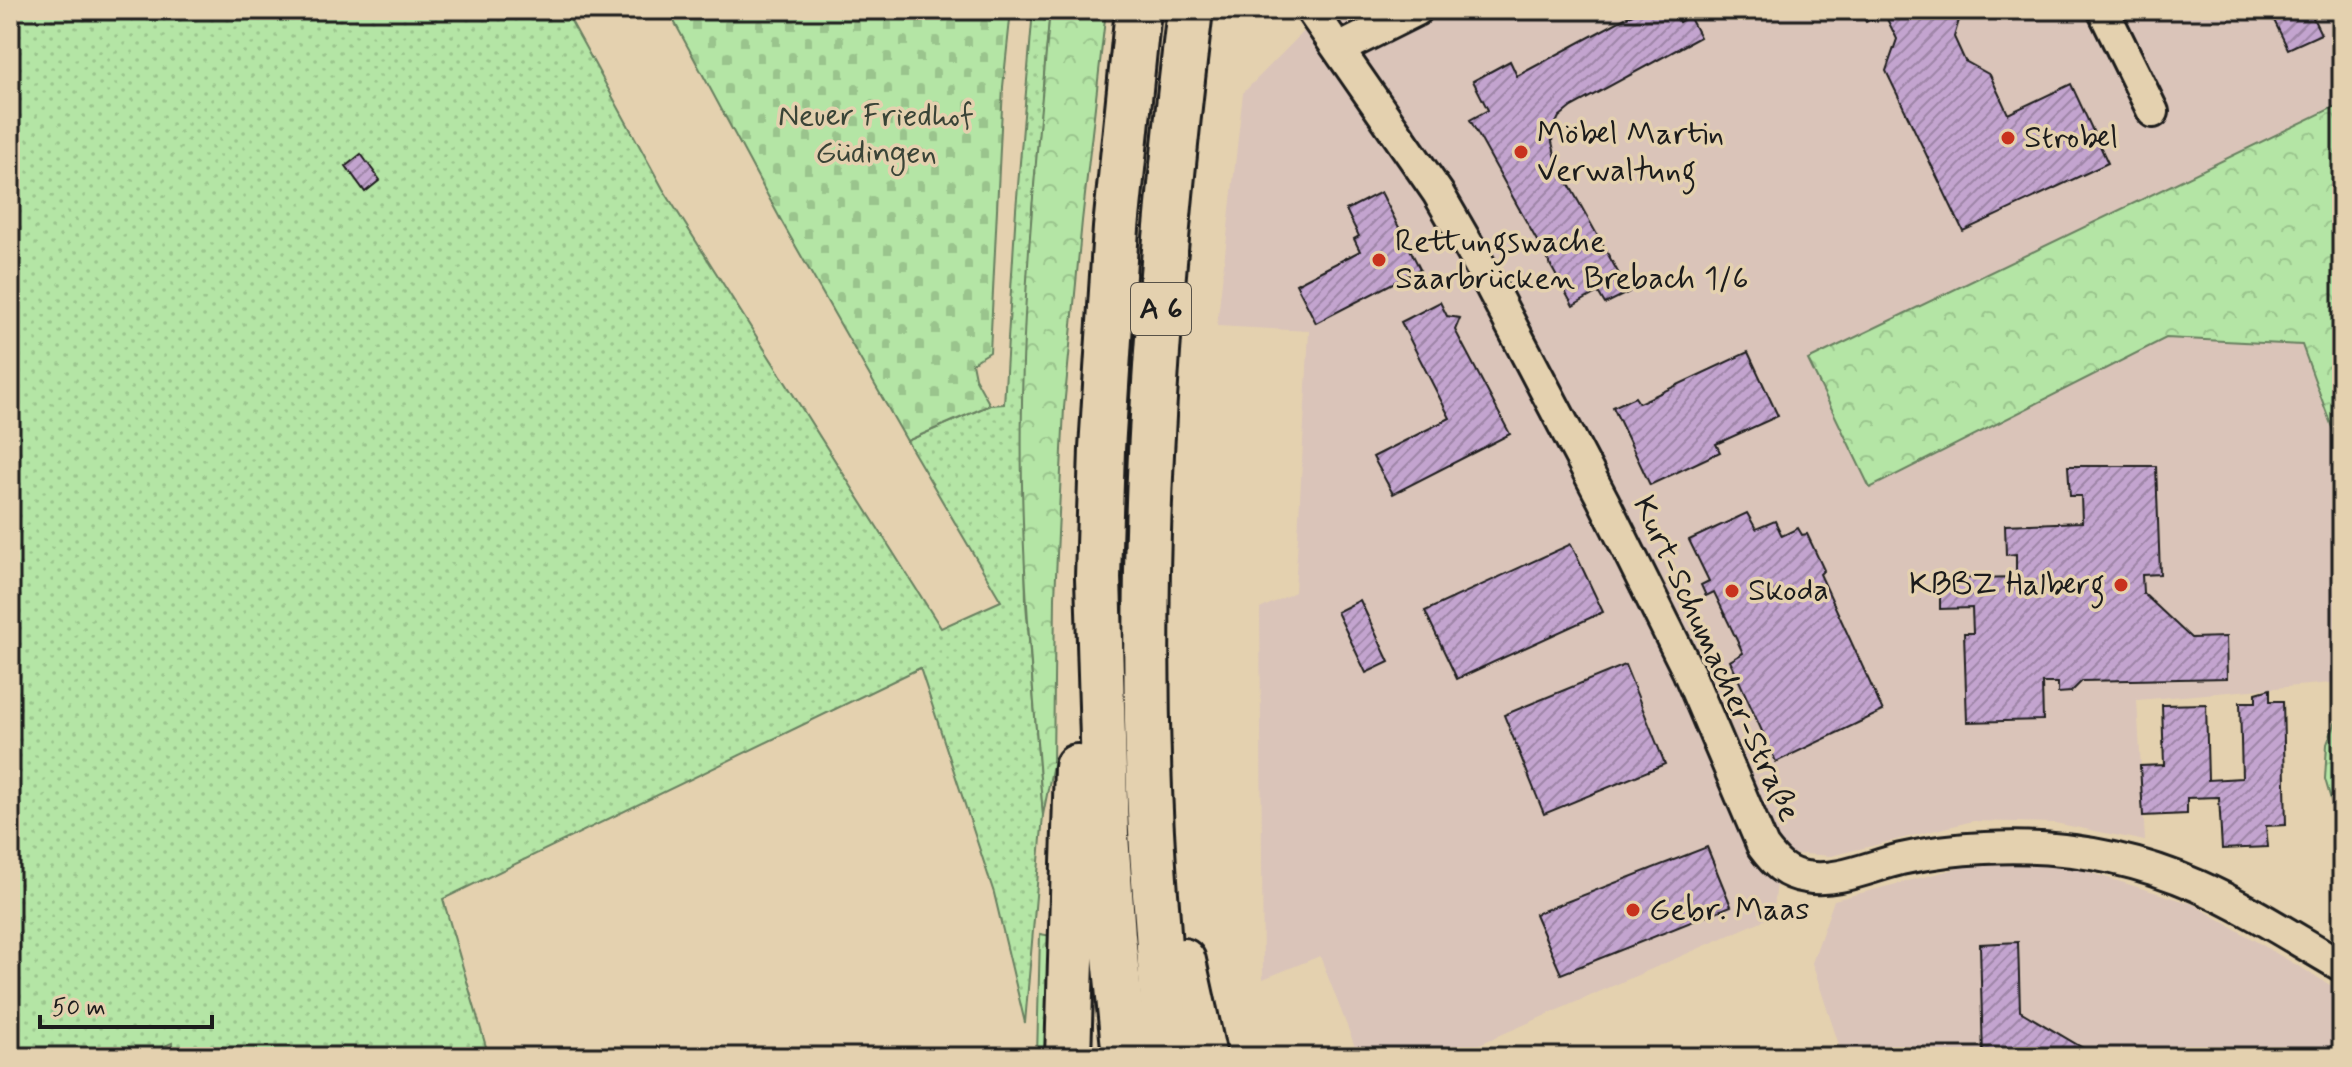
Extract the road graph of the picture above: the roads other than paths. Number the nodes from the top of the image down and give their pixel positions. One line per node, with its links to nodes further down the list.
1 (1138, 10): 8 (highway, A 6)
2 (1190, 10): 9 (highway, A 6)
3 (1311, 10): 6 (street, Kurt-Schumacher-Straße)
4 (1417, 10): 6 (street)
5 (2103, 10): 7 (street)
6 (1339, 49): 10 (street, Kurt-Schumacher-Straße)
7 (2153, 112)
8 (1098, 578): 11 (highway); 12 (highway, A 6)
9 (1149, 810): 13 (highway, A 6); 14 (highway, A 6)
10 (2342, 966)
11 (1068, 1057)
12 (1125, 1057)
13 (1169, 1057)
14 (1204, 1057)

